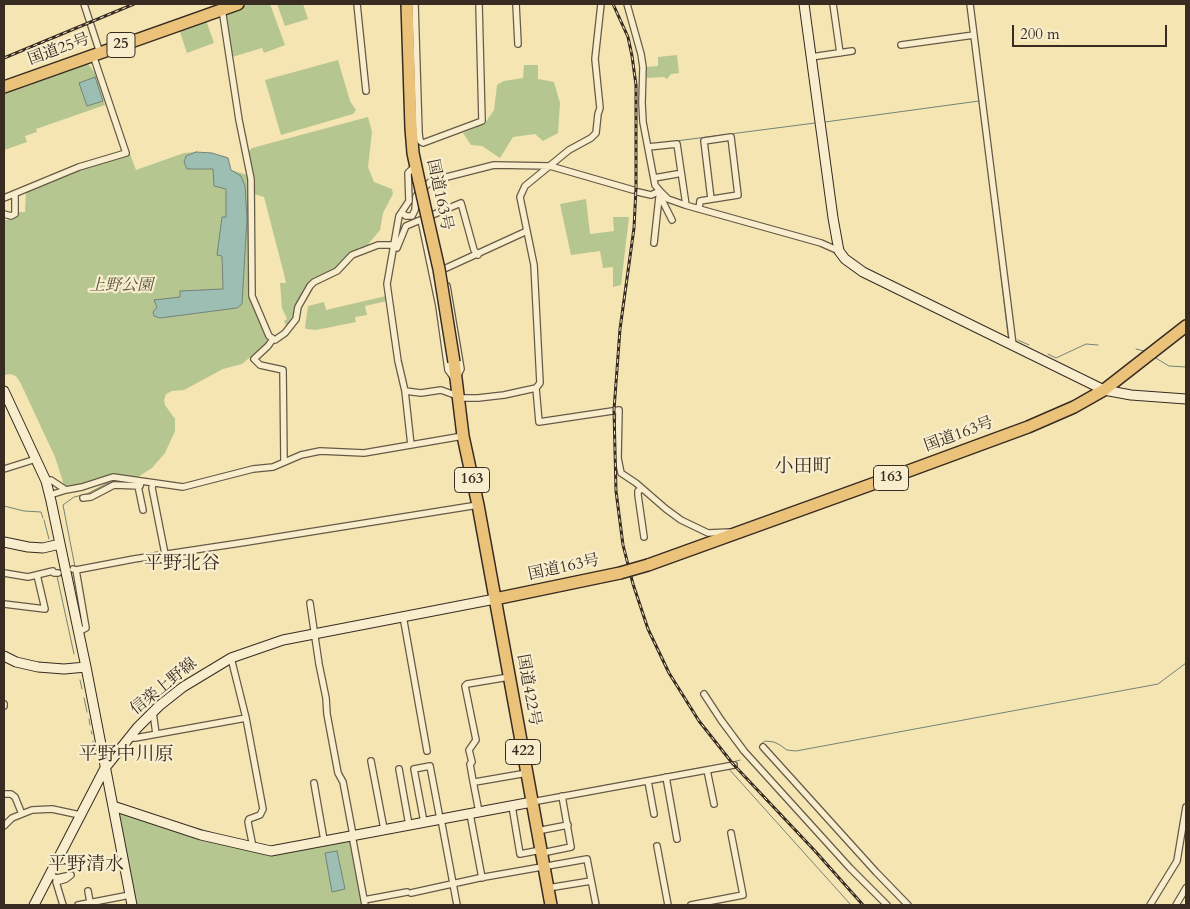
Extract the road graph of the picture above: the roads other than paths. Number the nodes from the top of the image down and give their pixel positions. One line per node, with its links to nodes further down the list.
1 (84, 4): 19 (street)
2 (238, 4): 13 (highway, 国道25号 / 25)
3 (357, 4): 22 (street)
4 (407, 4): 25 (highway, 国道163号 / 163)
5 (415, 4): 6 (street)
6 (479, 4)
7 (516, 4): 15 (street)
8 (600, 4): 24 (street)
9 (627, 4): 23 (street)
10 (804, 4): 20 (street)
11 (833, 4): 18 (street)
12 (970, 4): 14 (street)
13 (222, 10): 19 (highway, 国道25号 / 25); 47 (street)
14 (974, 36): 16 (street); 48 (street)
15 (518, 44)
16 (901, 46)
17 (852, 51): 18 (street)
18 (840, 53): 20 (street)
19 (96, 54): 21 (highway, 国道25号 / 25); 28 (street)
20 (811, 57): 42 (street)
21 (4, 87)
22 (366, 91)
23 (648, 148): 27 (street); 32 (street)
24 (550, 166): 29 (street); 34 (street); 39 (street)
25 (416, 168): 34 (street); 49 (highway, 国道163号 / 163, bridge)
26 (677, 174): 27 (street)
27 (654, 178): 29 (street)
28 (15, 194): 30 (street); 35 (street)
29 (662, 196): 32 (street); 38 (street); 40 (street)
30 (4, 198)
31 (711, 199): 31 (street); 33 (street)
32 (686, 205): 33 (street)
33 (699, 209): 42 (street)
34 (402, 213): 41 (street)
35 (4, 214)
36 (432, 215): 37 (street); 43 (street); 44 (street)
37 (422, 220): 45 (street); 49 (street)
38 (672, 220)
39 (526, 231): 43 (street); 50 (street)
40 (654, 243)
41 (394, 245): 45 (street); 47 (street)
42 (839, 251): 48 (street)
43 (478, 255): 44 (street)
44 (444, 269): 49 (street)
45 (390, 271): 52 (street)
46 (1186, 326): 51 (highway, 国道163号 / 163)
47 (273, 339): 59 (street)
48 (1013, 345): 51 (street)
49 (456, 380): 54 (highway, 国道163号 / 163)
50 (536, 388): 54 (street); 64 (street)
51 (1104, 390): 55 (street); 70 (highway, 国道163号 / 163)
52 (405, 391): 54 (street); 57 (street)
53 (4, 392): 58 (street)
54 (458, 396): 56 (highway, 国道163号 / 163)
55 (1186, 399)
56 (463, 436): 57 (street); 68 (highway, 国道163号 / 163)
57 (412, 445): 59 (street)
58 (36, 459): 60 (street); 61 (street)
59 (284, 461): 63 (street)
60 (4, 469)
61 (46, 480): 65 (street); 66 (street)
62 (140, 483): 63 (street); 65 (street); 67 (street); 69 (street)
63 (153, 483): 74 (street)
64 (642, 488): 70 (street); 71 (street)
65 (66, 490): 66 (street)
66 (50, 496): 73 (street)
67 (83, 498)
68 (478, 505): 74 (street); 78 (highway, 国道163号 / 163)
69 (142, 510)
70 (735, 535): 78 (highway, 国道163号 / 163, bridge)
71 (644, 537)
72 (4, 542): 73 (street)
73 (60, 544): 82 (street)
74 (165, 554): 82 (street)
75 (4, 573): 77 (street)
76 (58, 573): 77 (street)
77 (37, 575): 80 (street)
78 (495, 599): 81 (street, 信楽上野線); 87 (highway, 国道422号 / 422)
79 (310, 603): 83 (street)
80 (4, 604)
81 (403, 616): 83 (street, 信楽上野線); 94 (street)
82 (78, 632): 86 (street)
83 (315, 634): 85 (street, 信楽上野線); 124 (street)
84 (4, 656): 86 (street)
85 (231, 658): 89 (street, 信楽上野線); 90 (street)
86 (86, 667): 97 (street)
87 (509, 677): 100 (highway, 国道422号 / 422); 102 (street)
88 (704, 694): 150 (street)
89 (153, 712): 91 (street); 92 (street, 信楽上野線)
90 (246, 718): 91 (street); 127 (street)
91 (156, 734): 92 (street)
92 (128, 738): 97 (street, 信楽上野線)
93 (763, 747): 151 (street)
94 (428, 751)
95 (371, 762): 121 (street)
96 (729, 766): 99 (street)
97 (105, 768): 109 (street); 115 (street, 信楽上野線)
98 (399, 769): 118 (street)
99 (707, 770): 101 (street); 108 (street)
100 (527, 773): 102 (street); 107 (highway, 国道422号 / 422)
101 (666, 777): 103 (street); 125 (street)
102 (473, 780): 112 (street)
103 (648, 780): 106 (street); 114 (street)
104 (314, 783): 126 (street)
105 (4, 794): 113 (street)
106 (562, 796): 107 (street); 119 (street)
107 (532, 802): 110 (street); 122 (highway, 国道422号 / 422)
108 (714, 804)
109 (113, 806): 127 (street); 138 (street)
110 (512, 806): 112 (street); 129 (street)
111 (1186, 807): 152 (street)
112 (474, 813): 116 (street); 132 (street)
113 (22, 814): 115 (street); 120 (street)
114 (654, 814)
115 (80, 815): 131 (street, 信楽上野線)
116 (440, 819): 117 (street); 117 (street); 134 (street)
117 (424, 822): 118 (street)
118 (410, 825): 121 (street)
119 (568, 825): 122 (street); 129 (street)
120 (4, 826)
121 (384, 830): 124 (street)
122 (537, 831): 129 (highway, 国道422号 / 422)
123 (731, 833): 149 (street)
124 (353, 835): 126 (street); 140 (street)
125 (677, 839)
126 (324, 840): 127 (street)
127 (251, 846)
128 (657, 846): 148 (street)
129 (541, 851): 130 (highway, 国道422号 / 422)
130 (544, 867): 132 (street); 133 (street); 135 (highway, 国道422号 / 422)
131 (49, 875): 141 (street, 信楽上野線); 142 (street)
132 (482, 878): 134 (street)
133 (591, 881): 135 (street); 147 (street)
134 (453, 884): 140 (street); 145 (street)
135 (548, 888): 146 (highway, 国道422号 / 422)
136 (1186, 888): 153 (street)
137 (88, 891): 139 (street)
138 (130, 895): 139 (street); 144 (street)
139 (90, 902): 143 (street)
140 (365, 903)
141 (34, 905)
142 (63, 905)
143 (78, 905)
144 (132, 905)
145 (457, 905)
146 (551, 905)
147 (596, 905)
148 (668, 905)
149 (691, 905)
150 (887, 905)
151 (908, 905)
152 (1150, 905)
153 (1176, 905)

